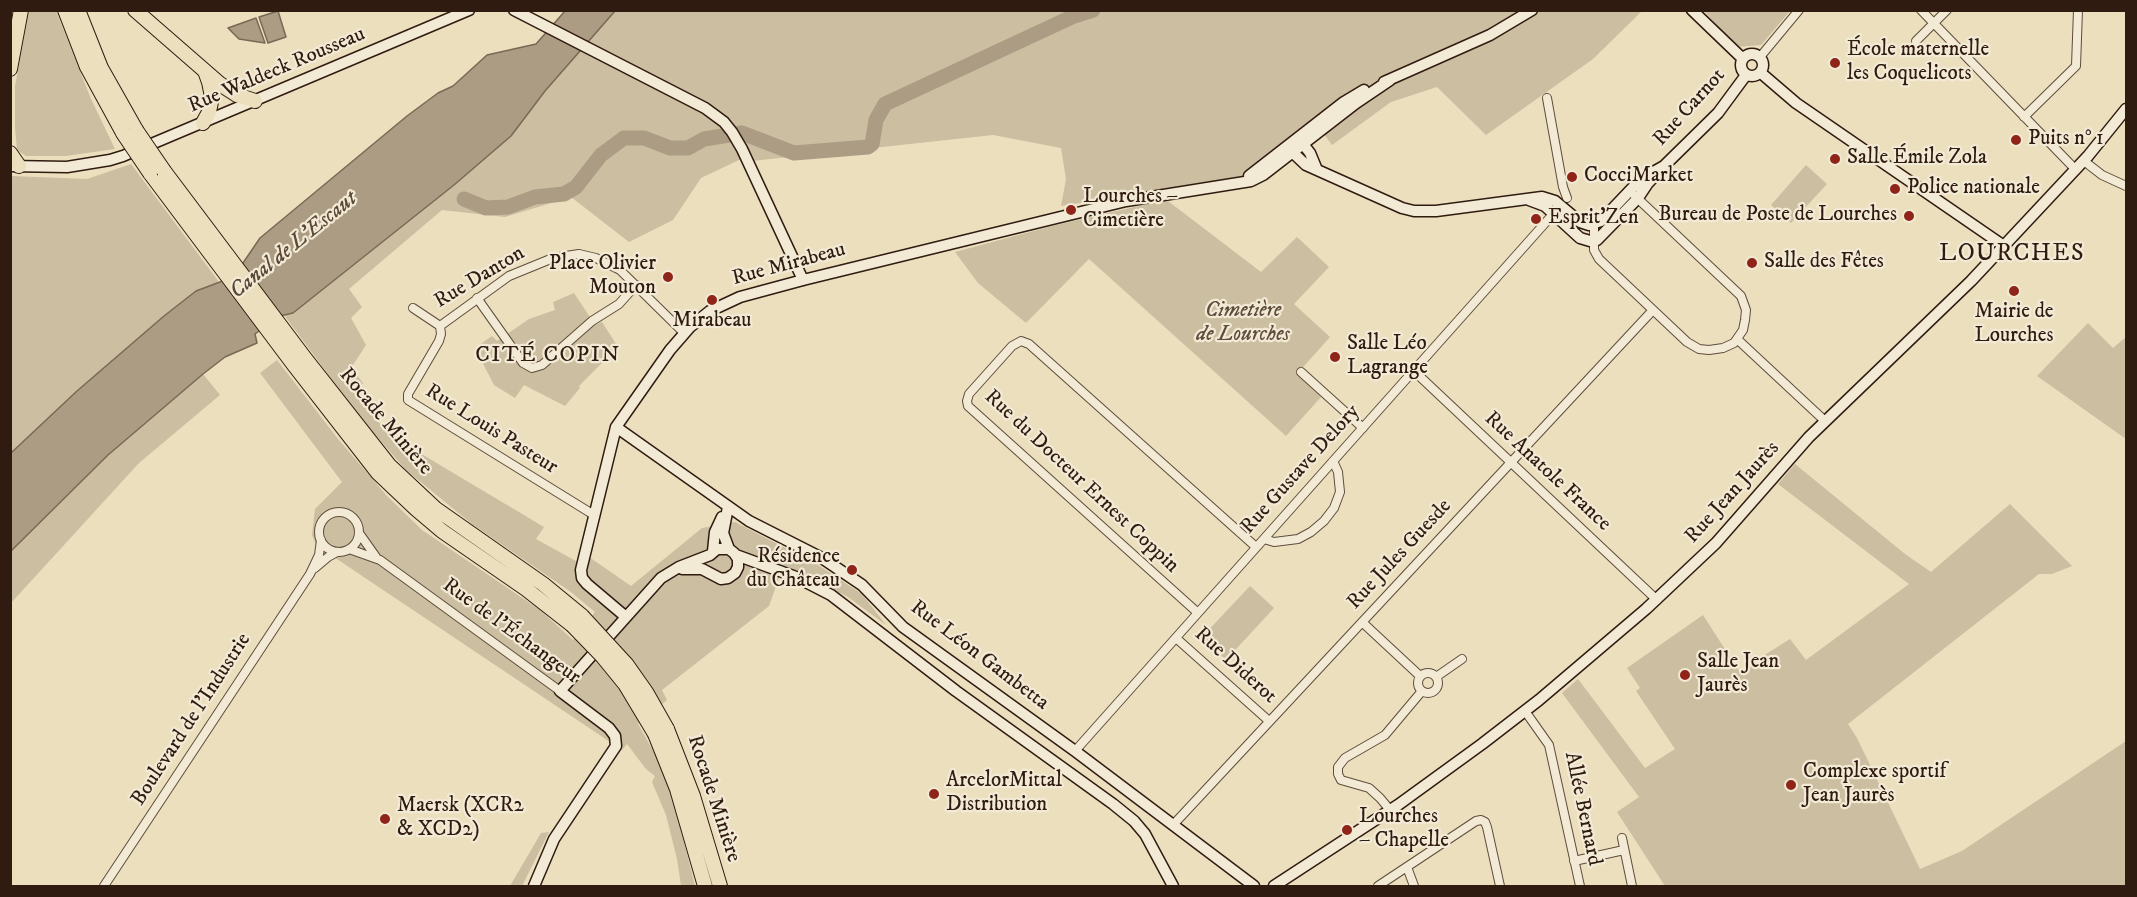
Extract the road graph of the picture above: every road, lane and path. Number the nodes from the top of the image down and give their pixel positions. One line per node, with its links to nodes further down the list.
1 (21, 10): 17 (highway)
2 (65, 10): 26 (highway, Rocade Minière)
3 (78, 10): 26 (highway, Rocade Minière)
4 (135, 10): 18 (highway)
5 (469, 10): 22 (street, Rue Waldeck Rousseau)
6 (514, 10): 41 (street)
7 (1532, 10): 27 (street, Rue Mirabeau)
8 (1692, 10): 16 (street)
9 (1799, 10): 15 (street)
10 (1921, 10): 13 (street)
11 (1947, 10): 13 (street)
12 (2078, 10): 24 (street)
13 (1934, 25): 14 (street); 24 (street)
14 (1916, 41)
15 (1760, 57): 16 (street); 19 (street)
16 (1743, 59): 20 (street)
17 (10, 69)
18 (204, 69): 22 (highway); 25 (highway)
19 (1761, 73): 20 (street); 40 (street)
20 (1746, 75): 35 (street, Rue Carnot)
21 (1547, 98): 36 (street)
22 (255, 101): 25 (street, Rue Waldeck Rousseau)
23 (2127, 109): 30 (street, Rue Jean Jaurès)
24 (2024, 117): 33 (street)
25 (203, 123): 31 (street, Rue Waldeck Rousseau)
26 (129, 132): 38 (highway, Rocade Minière, bridge); 38 (highway, Rocade Minière, bridge)
27 (1300, 141): 28 (street, Rue Mirabeau); 32 (street)
28 (1289, 150): 32 (street); 41 (street, Rue Mirabeau)
29 (10, 153): 31 (highway)
30 (2084, 161): 33 (street, Rue Jean Jaurès); 34 (street)
31 (15, 166)
32 (1317, 170): 36 (street)
33 (2076, 170): 40 (street, Rue Jean Jaurès)
34 (2127, 186)
35 (1634, 195): 37 (street, Rue Carnot); 39 (street); 48 (street)
36 (1560, 205): 37 (street); 39 (street); 49 (street, Rue Gustave Delory)
37 (1594, 225): 39 (street)
38 (198, 227): 84 (highway, Rocade Minière, bridge)
39 (1593, 241): 45 (street)
40 (2004, 246): 51 (street, Rue Jean Jaurès)
41 (803, 280): 47 (street, Rue Mirabeau)
42 (636, 285): 43 (street, Rue Danton); 43 (street); 47 (street, Rue Danton)
43 (477, 298): 46 (street, Rue Danton)
44 (413, 308): 46 (street, Rue Danton)
45 (1653, 310): 48 (street); 55 (street, Rue Jules Guesde)
46 (440, 326): 57 (street, Rue Louis Pasteur)
47 (684, 333): 52 (street, Rue Mirabeau)
48 (1737, 339): 51 (street)
49 (1414, 371): 53 (street, Rue Gustave Delory); 55 (street, Rue Anatole France)
50 (1301, 372): 53 (street)
51 (1825, 421): 72 (street, Rue Jean Jaurès)
52 (616, 428): 56 (street, Rue Léon Gambetta); 57 (street, Rue Mirabeau)
53 (1363, 428): 54 (street, Rue Gustave Delory)
54 (1333, 461): 59 (street, Rue Gustave Delory); 59 (street)
55 (1510, 463): 72 (street, Rue Anatole France); 75 (street, Rue Jules Guesde)
56 (728, 507): 64 (street); 65 (street); 85 (street, Rue Léon Gambetta)
57 (594, 515): 74 (street, Rue Mirabeau)
58 (359, 531): 60 (street); 62 (street); 66 (street, Rue de l'Échangeur)
59 (1264, 539): 61 (street, Rue Gustave Delory)
60 (321, 540): 63 (street); 71 (street, Boulevard de l'Industrie)
61 (1256, 547): 73 (street, Rue Gustave Delory); 73 (street, Rue du Docteur Ernest Coppin)
62 (349, 549): 63 (street); 66 (street, Rue de l'Échangeur)
63 (337, 552): 71 (street, Boulevard de l'Industrie)
64 (732, 552): 65 (street); 67 (street); 70 (street)
65 (711, 553): 68 (street); 69 (street)
66 (380, 560): 80 (street, Rue de l'Échangeur)
67 (777, 570): 70 (street); 97 (street)
68 (709, 571): 69 (street); 70 (street)
69 (671, 572): 74 (street)
70 (735, 573)
71 (310, 574): 93 (street, Boulevard de l'Industrie)
72 (1657, 600): 82 (street, Rue Jean Jaurès)
73 (1198, 613): 76 (street, Rue Gustave Delory)
74 (626, 617): 80 (street)
75 (1362, 622): 78 (street); 83 (street, Rue Jules Guesde)
76 (1176, 638): 83 (street, Rue Diderot); 85 (street, Rue Gustave Delory)
77 (1462, 659): 79 (street)
78 (1420, 676): 79 (street); 81 (street)
79 (1436, 677): 81 (street)
80 (560, 691): 94 (street, Rue de l'Échangeur)
81 (1422, 691): 86 (street)
82 (1525, 711): 86 (street, Rue Jean Jaurès); 91 (street, Allée Bernard)
83 (1269, 721): 87 (street, Rue Jules Guesde)
84 (661, 732): 95 (highway, Rocade Minière); 96 (highway, Rocade Minière)
85 (1075, 751): 87 (street, Rue Léon Gambetta)
86 (1390, 810): 90 (street, Rue Jean Jaurès)
87 (1173, 825): 98 (street, Rue Léon Gambetta)
88 (1622, 838): 89 (street)
89 (1624, 850): 91 (street); 105 (street)
90 (1324, 852): 99 (street, Rue Jean Jaurès); 100 (street, Rue Jean Jaurès)
91 (1575, 861): 104 (street, Allée Bernard)
92 (1407, 867): 101 (street); 102 (street); 103 (street)
93 (104, 886)
94 (534, 886)
95 (705, 886)
96 (720, 886)
97 (1173, 886)
98 (1254, 886)
99 (1265, 886)
100 (1274, 886)
101 (1378, 886)
102 (1414, 886)
103 (1500, 886)
104 (1580, 886)
105 (1632, 886)

